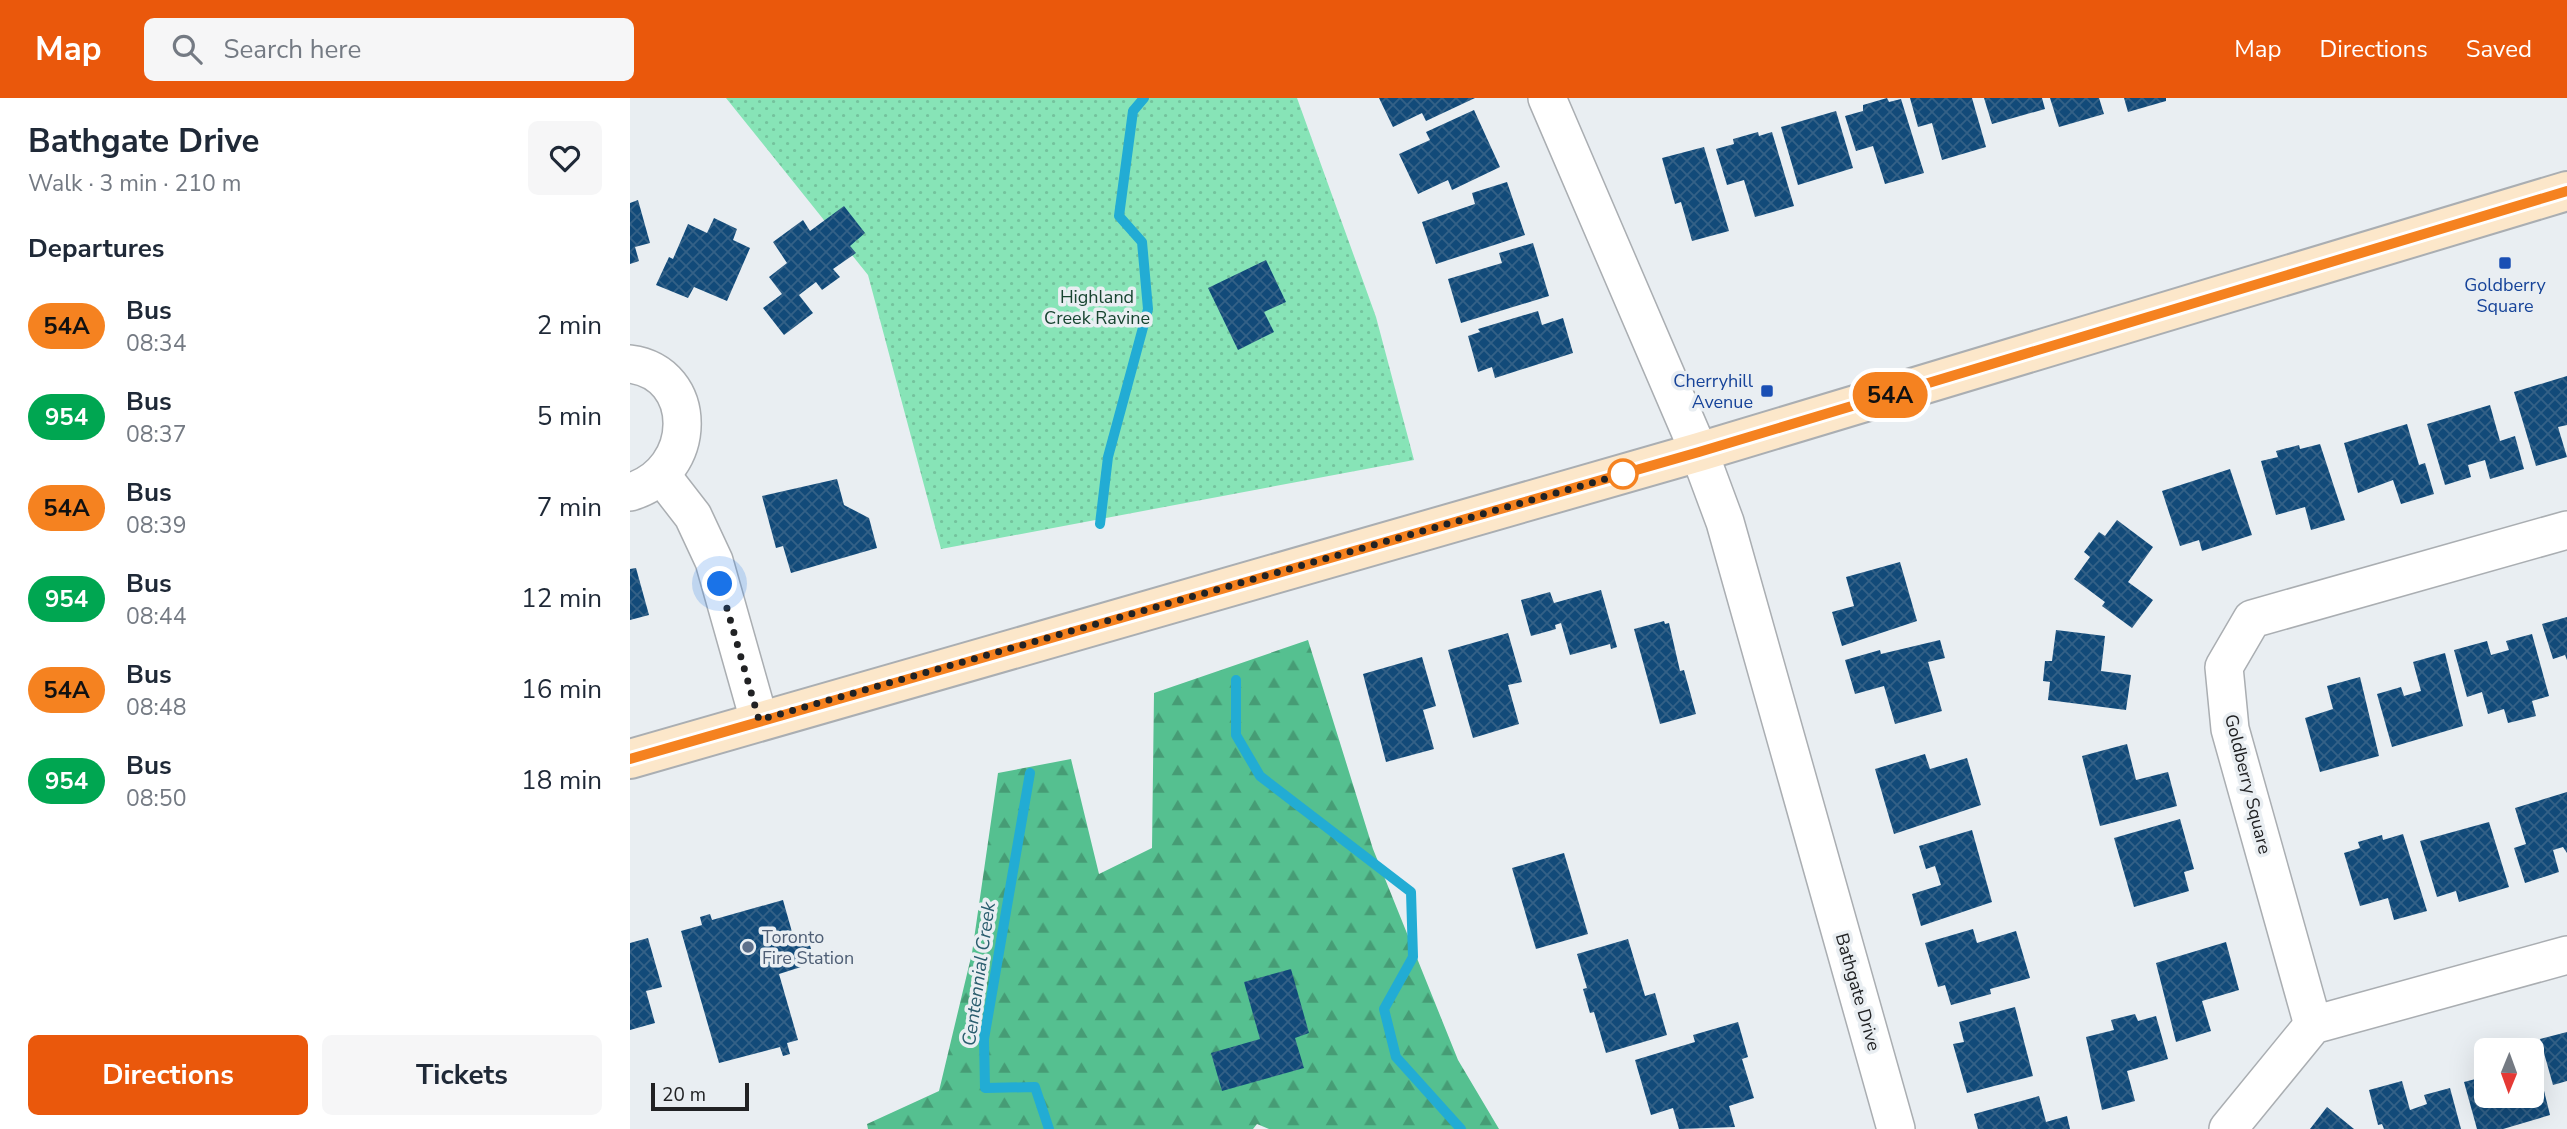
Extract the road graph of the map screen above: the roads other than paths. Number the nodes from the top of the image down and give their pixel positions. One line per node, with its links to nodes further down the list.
1 (1551, 99): 4 (street)
2 (2567, 191): 4 (main road)
3 (630, 364): 5 (street)
4 (1699, 452): 7 (main road); 11 (street, Bathgate Drive)
5 (646, 484): 7 (street)
6 (2567, 530): 10 (street, Goldberry Square)
7 (759, 720): 8 (main road)
8 (630, 759)
9 (2567, 955): 10 (street)
10 (2313, 1025): 12 (street)
11 (1896, 1129)
12 (2228, 1129)

